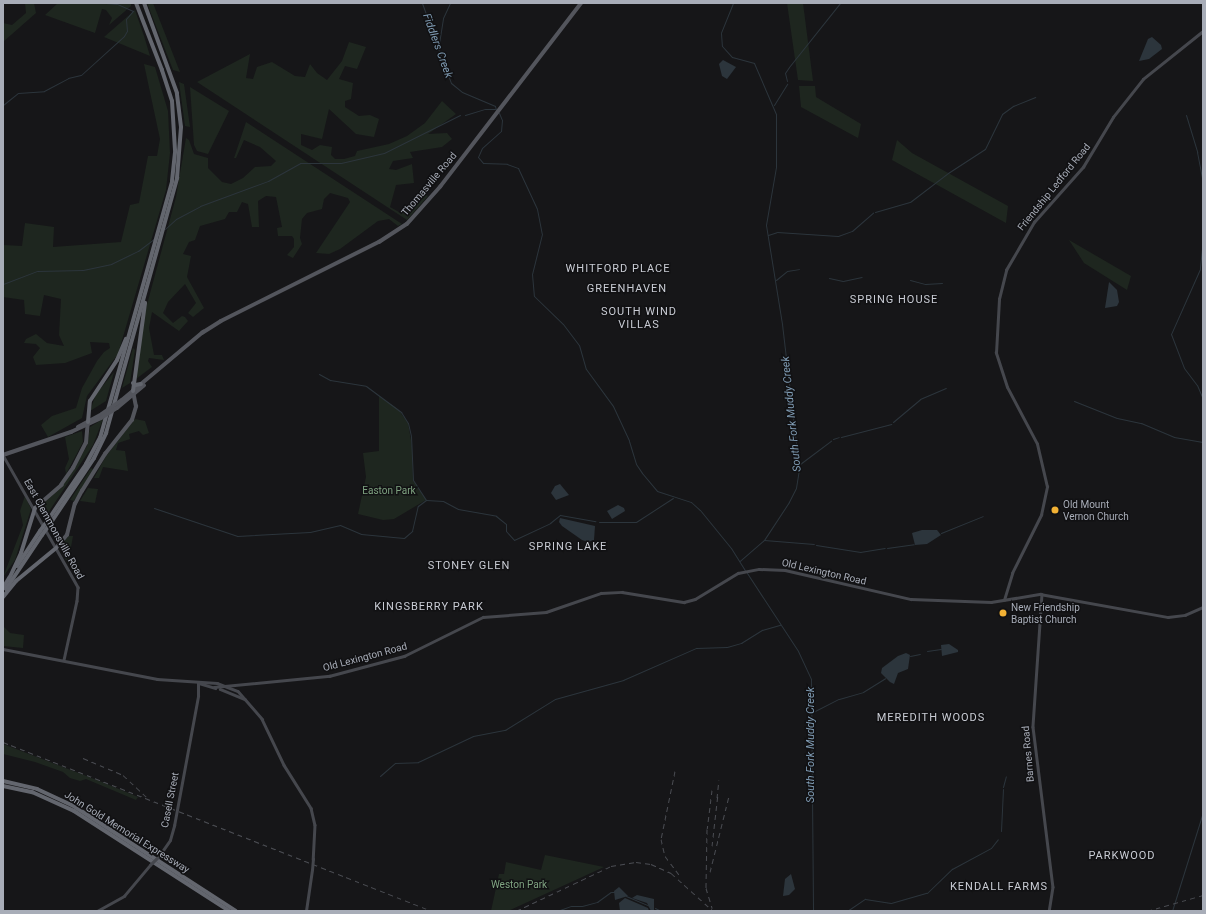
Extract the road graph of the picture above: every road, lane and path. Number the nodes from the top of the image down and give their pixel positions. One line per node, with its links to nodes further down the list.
1 (136, 3): 6 (highway)
2 (580, 3): 7 (main road, Thomasville Road)
3 (145, 5): 5 (highway)
4 (1203, 31): 24 (street, Friendship Ledford Road)
5 (149, 280): 8 (highway); 17 (highway)
6 (133, 322): 11 (highway); 17 (highway)
7 (159, 370): 9 (main road, Thomasville Road); 10 (main road, Thomasville Road)
8 (133, 382): 9 (highway); 10 (highway)
9 (142, 384): 10 (main road, Thomasville Road)
10 (134, 393): 11 (main road, Thomasville Road, bridge); 19 (main road)
11 (88, 423): 12 (main road, Thomasville Road); 13 (main road); 14 (main road, Thomasville Road)
12 (81, 428): 13 (main road); 14 (main road, Thomasville Road)
13 (88, 431): 16 (main road)
14 (63, 434): 15 (main road, Thomasville Road)
15 (3, 455): 16 (street, East Clemmonsville Road)
16 (35, 508): 19 (street, East Clemmonsville Road); 20 (highway)
17 (49, 522): 18 (highway, bridge)
18 (41, 533): 20 (highway); 23 (highway)
19 (56, 548): 23 (highway); 27 (street, East Clemmonsville Road)
20 (8, 579): 21 (highway)
21 (3, 588)
22 (1042, 594): 24 (street, Old Lexington Road); 25 (street, Old Lexington Road); 38 (street, Barnes Road)
23 (3, 596)
24 (1004, 600): 29 (street, Old Lexington Road)
25 (1203, 607)
26 (3, 649): 27 (street, Old Lexington Road)
27 (64, 660): 28 (street, Old Lexington Road)
28 (198, 683): 29 (street, Old Lexington Road); 30 (street, Old Lexington Road); 34 (street, Casell Street, bridge)
29 (227, 686): 30 (street); 31 (street)
30 (214, 688): 31 (street)
31 (245, 699): 37 (street, bridge)
32 (3, 780): 36 (highway, John Gold Memorial Expressway)
33 (3, 786): 35 (highway, John Gold Memorial Expressway)
34 (97, 911)
35 (228, 911)
36 (237, 911)
37 (306, 911)
38 (1049, 911)

